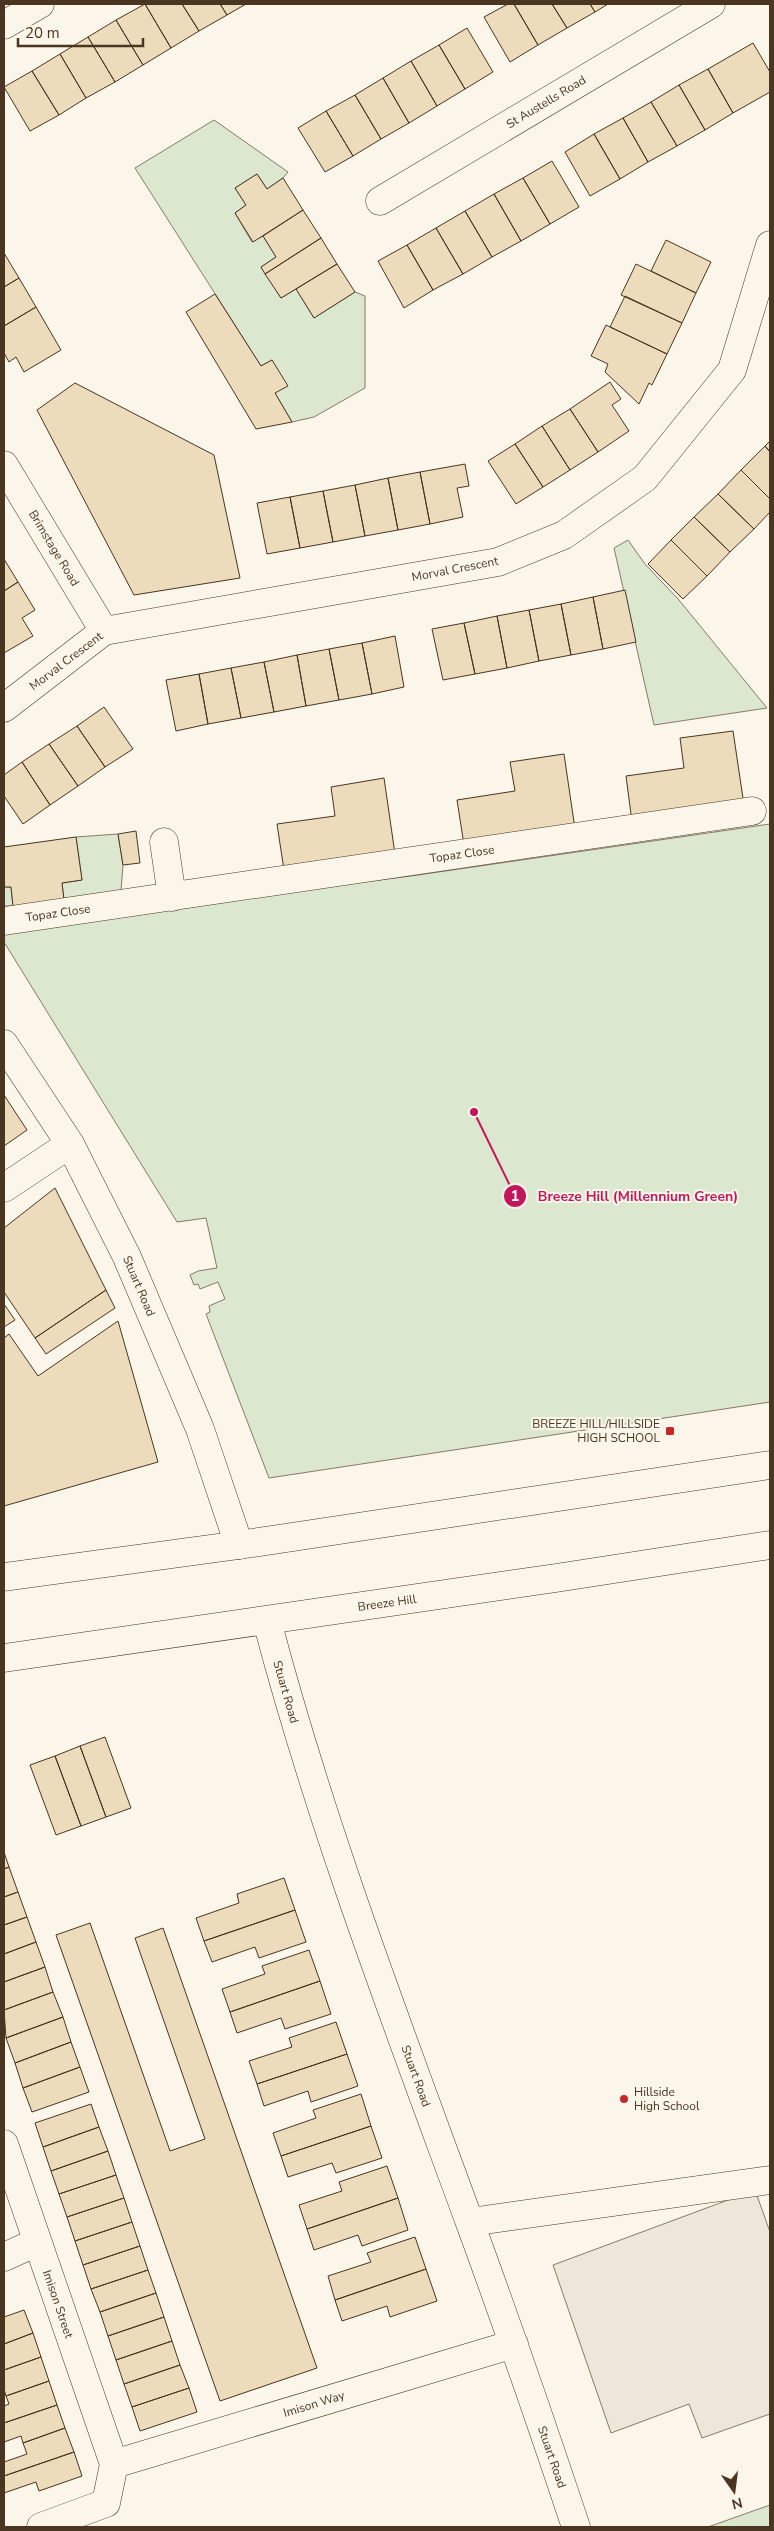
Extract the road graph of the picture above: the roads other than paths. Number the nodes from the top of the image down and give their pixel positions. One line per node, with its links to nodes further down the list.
1 (40, 4): 3 (main road)
2 (711, 4): 4 (main road, St Austells Road)
3 (4, 25)
4 (380, 201)
5 (770, 245): 7 (main road, Morval Crescent)
6 (4, 465): 7 (main road, Brimstage Road)
7 (104, 631): 8 (main road, Morval Crescent)
8 (4, 708)
9 (752, 811): 11 (main road, Topaz Close)
10 (164, 842): 11 (main road)
11 (172, 896): 12 (main road, Topaz Close)
12 (4, 920)
13 (4, 1044): 14 (main road, Stuart Road)
14 (70, 1144): 15 (main road); 17 (main road, Stuart Road)
15 (4, 1188)
16 (770, 1465): 17 (main road)
17 (239, 1545): 19 (main road)
18 (770, 1545): 20 (main road, Breeze Hill)
19 (4, 1577)
20 (267, 1621): 21 (main road, Breeze Hill); 24 (main road, Stuart Road)
21 (4, 1658)
22 (4, 2144): 25 (main road, Imison Street)
23 (770, 2180): 24 (main road)
24 (470, 2222): 27 (main road, Stuart Road)
25 (37, 2242): 26 (main road); 28 (main road, Imison Street)
26 (4, 2257)
27 (514, 2344): 28 (main road, Imison Way); 30 (main road, Stuart Road)
28 (114, 2464): 29 (main road)
29 (41, 2527)
30 (576, 2527)

